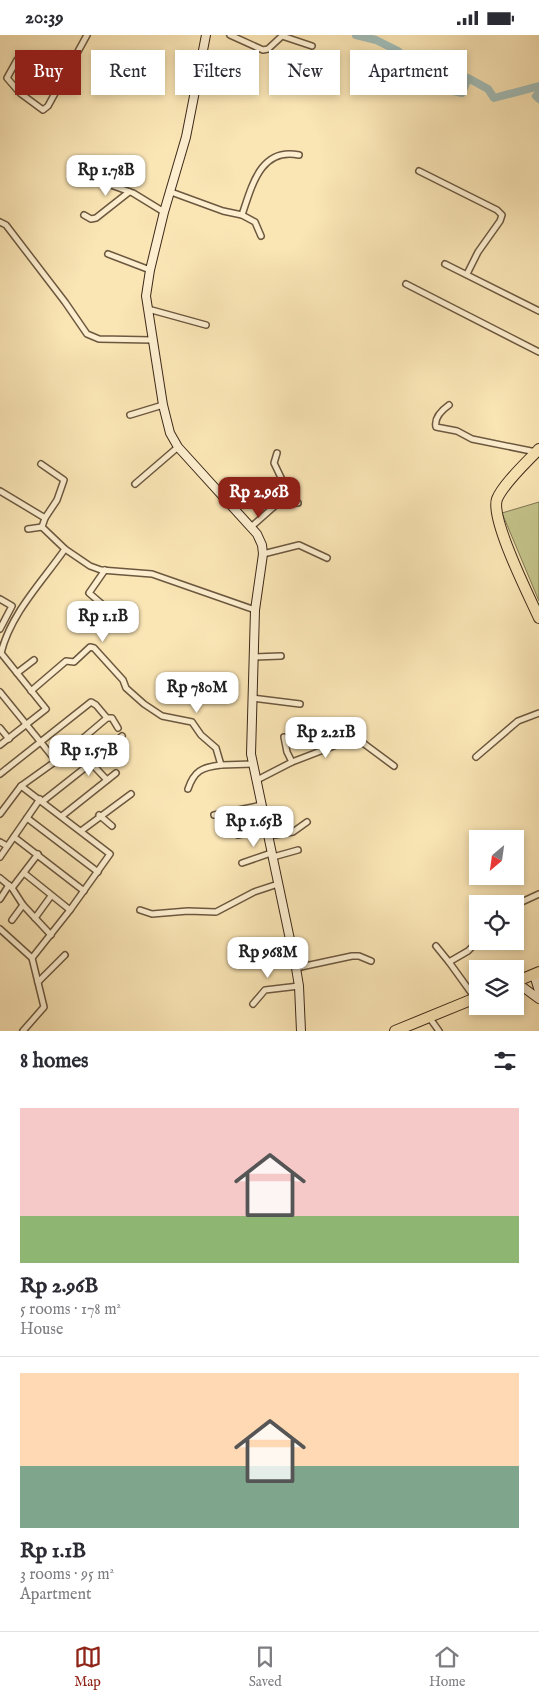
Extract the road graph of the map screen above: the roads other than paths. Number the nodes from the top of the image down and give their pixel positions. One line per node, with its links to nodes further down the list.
1 (87, 35): 5 (street)
2 (206, 35): 14 (street)
3 (230, 35): 4 (street)
4 (312, 46)
5 (79, 50)
6 (15, 63): 7 (street)
7 (15, 88)
8 (23, 95): 9 (street)
9 (54, 95)
10 (299, 155): 17 (street)
11 (419, 171): 23 (street)
12 (75, 172): 13 (street)
13 (129, 192): 15 (street); 16 (street)
14 (171, 192): 15 (street); 17 (street)
15 (164, 212): 22 (street)
16 (84, 215)
17 (242, 215): 19 (street)
18 (0, 221): 28 (street)
19 (261, 236)
20 (108, 254): 22 (street)
21 (446, 264): 23 (street)
22 (150, 270): 25 (street)
23 (468, 274): 26 (street)
24 (406, 285): 29 (street)
25 (147, 309): 27 (street); 28 (street)
26 (539, 311)
27 (206, 325)
28 (152, 340): 30 (street)
29 (539, 352)
30 (163, 405): 32 (street); 33 (street)
31 (449, 405): 34 (street)
32 (130, 415)
33 (178, 447): 37 (street); 43 (street)
34 (538, 451): 53 (highway)
35 (277, 453): 40 (street)
36 (41, 464): 41 (street)
37 (135, 484)
38 (0, 491): 41 (street)
39 (298, 503): 40 (street)
40 (277, 504): 43 (street)
41 (45, 518): 42 (street)
42 (42, 527): 44 (street); 45 (street)
43 (251, 527): 46 (street)
44 (28, 529)
45 (65, 549): 48 (street); 50 (street)
46 (262, 554): 47 (street); 51 (street)
47 (327, 558)
48 (105, 570): 51 (street); 52 (street)
49 (0, 598): 50 (street); 54 (street)
50 (20, 609): 58 (street)
51 (255, 610): 56 (street)
52 (117, 617)
53 (539, 618)
54 (0, 629)
55 (281, 656): 56 (street)
56 (253, 657): 61 (street)
57 (34, 660): 58 (street)
58 (17, 673): 59 (street)
59 (31, 691): 65 (street); 79 (street)
60 (0, 692): 65 (street)
61 (252, 698): 62 (street); 78 (street)
62 (300, 704)
63 (539, 713): 74 (street)
64 (107, 718): 67 (street); 71 (street); 73 (street)
65 (27, 724): 70 (street); 71 (street)
66 (0, 728): 70 (street)
67 (118, 728)
68 (122, 736): 77 (street)
69 (284, 737): 76 (street)
70 (9, 739): 72 (street)
71 (41, 743): 75 (street); 82 (street)
72 (0, 745)
73 (76, 745): 75 (street); 77 (street)
74 (476, 757)
75 (56, 761): 85 (street)
76 (292, 762): 80 (street); 84 (street)
77 (91, 763): 83 (street); 88 (street)
78 (253, 764): 79 (street); 84 (street)
79 (220, 765): 86 (street)
80 (394, 766)
81 (116, 773): 83 (street)
82 (0, 774)
83 (107, 780): 93 (street)
84 (257, 781): 89 (street)
85 (21, 786): 88 (street); 90 (street)
86 (188, 789)
87 (130, 794): 91 (street)
88 (42, 800): 93 (street); 94 (street)
89 (262, 805): 92 (street); 98 (street)
90 (0, 813)
91 (99, 815): 96 (street); 97 (street)
92 (214, 815)
93 (62, 816): 97 (street)
94 (27, 818): 100 (street); 108 (street)
95 (307, 823): 98 (street)
96 (112, 826)
97 (81, 831): 108 (street)
98 (267, 833): 99 (street); 105 (street)
99 (238, 835)
100 (14, 837): 102 (street); 104 (street)
101 (0, 842): 102 (street)
102 (7, 846): 106 (street)
103 (298, 850): 105 (street)
104 (38, 854): 109 (street); 113 (street)
105 (272, 855): 107 (street); 111 (street)
106 (0, 857)
107 (242, 863)
108 (98, 872): 113 (street)
109 (24, 873): 112 (street); 115 (street)
110 (0, 878): 112 (street)
111 (278, 884): 120 (street); 131 (street)
112 (11, 887): 116 (street); 118 (street)
113 (84, 891): 119 (street)
114 (539, 894): 117 (street)
115 (51, 895): 119 (street); 121 (street)
116 (0, 899)
117 (524, 901)
118 (23, 905): 121 (street); 122 (street)
119 (70, 910): 124 (street)
120 (140, 910)
121 (35, 918): 124 (street)
122 (12, 920)
123 (0, 929): 128 (street)
124 (51, 935): 128 (street)
125 (436, 946): 130 (street)
126 (469, 950): 130 (street)
127 (65, 955): 134 (street)
128 (32, 958): 134 (street)
129 (371, 961): 131 (street)
130 (448, 962): 136 (street)
131 (296, 968): 135 (street)
132 (536, 973): 133 (highway); 138 (street)
133 (524, 978)
134 (38, 982): 143 (street)
135 (299, 986): 141 (street); 144 (street)
136 (469, 988)
137 (524, 988): 139 (street)
138 (539, 991)
139 (539, 999)
140 (469, 1000): 142 (highway)
141 (253, 1004)
142 (429, 1016): 145 (highway); 146 (street)
143 (23, 1031)
144 (301, 1031)
145 (395, 1031)
146 (439, 1031)

